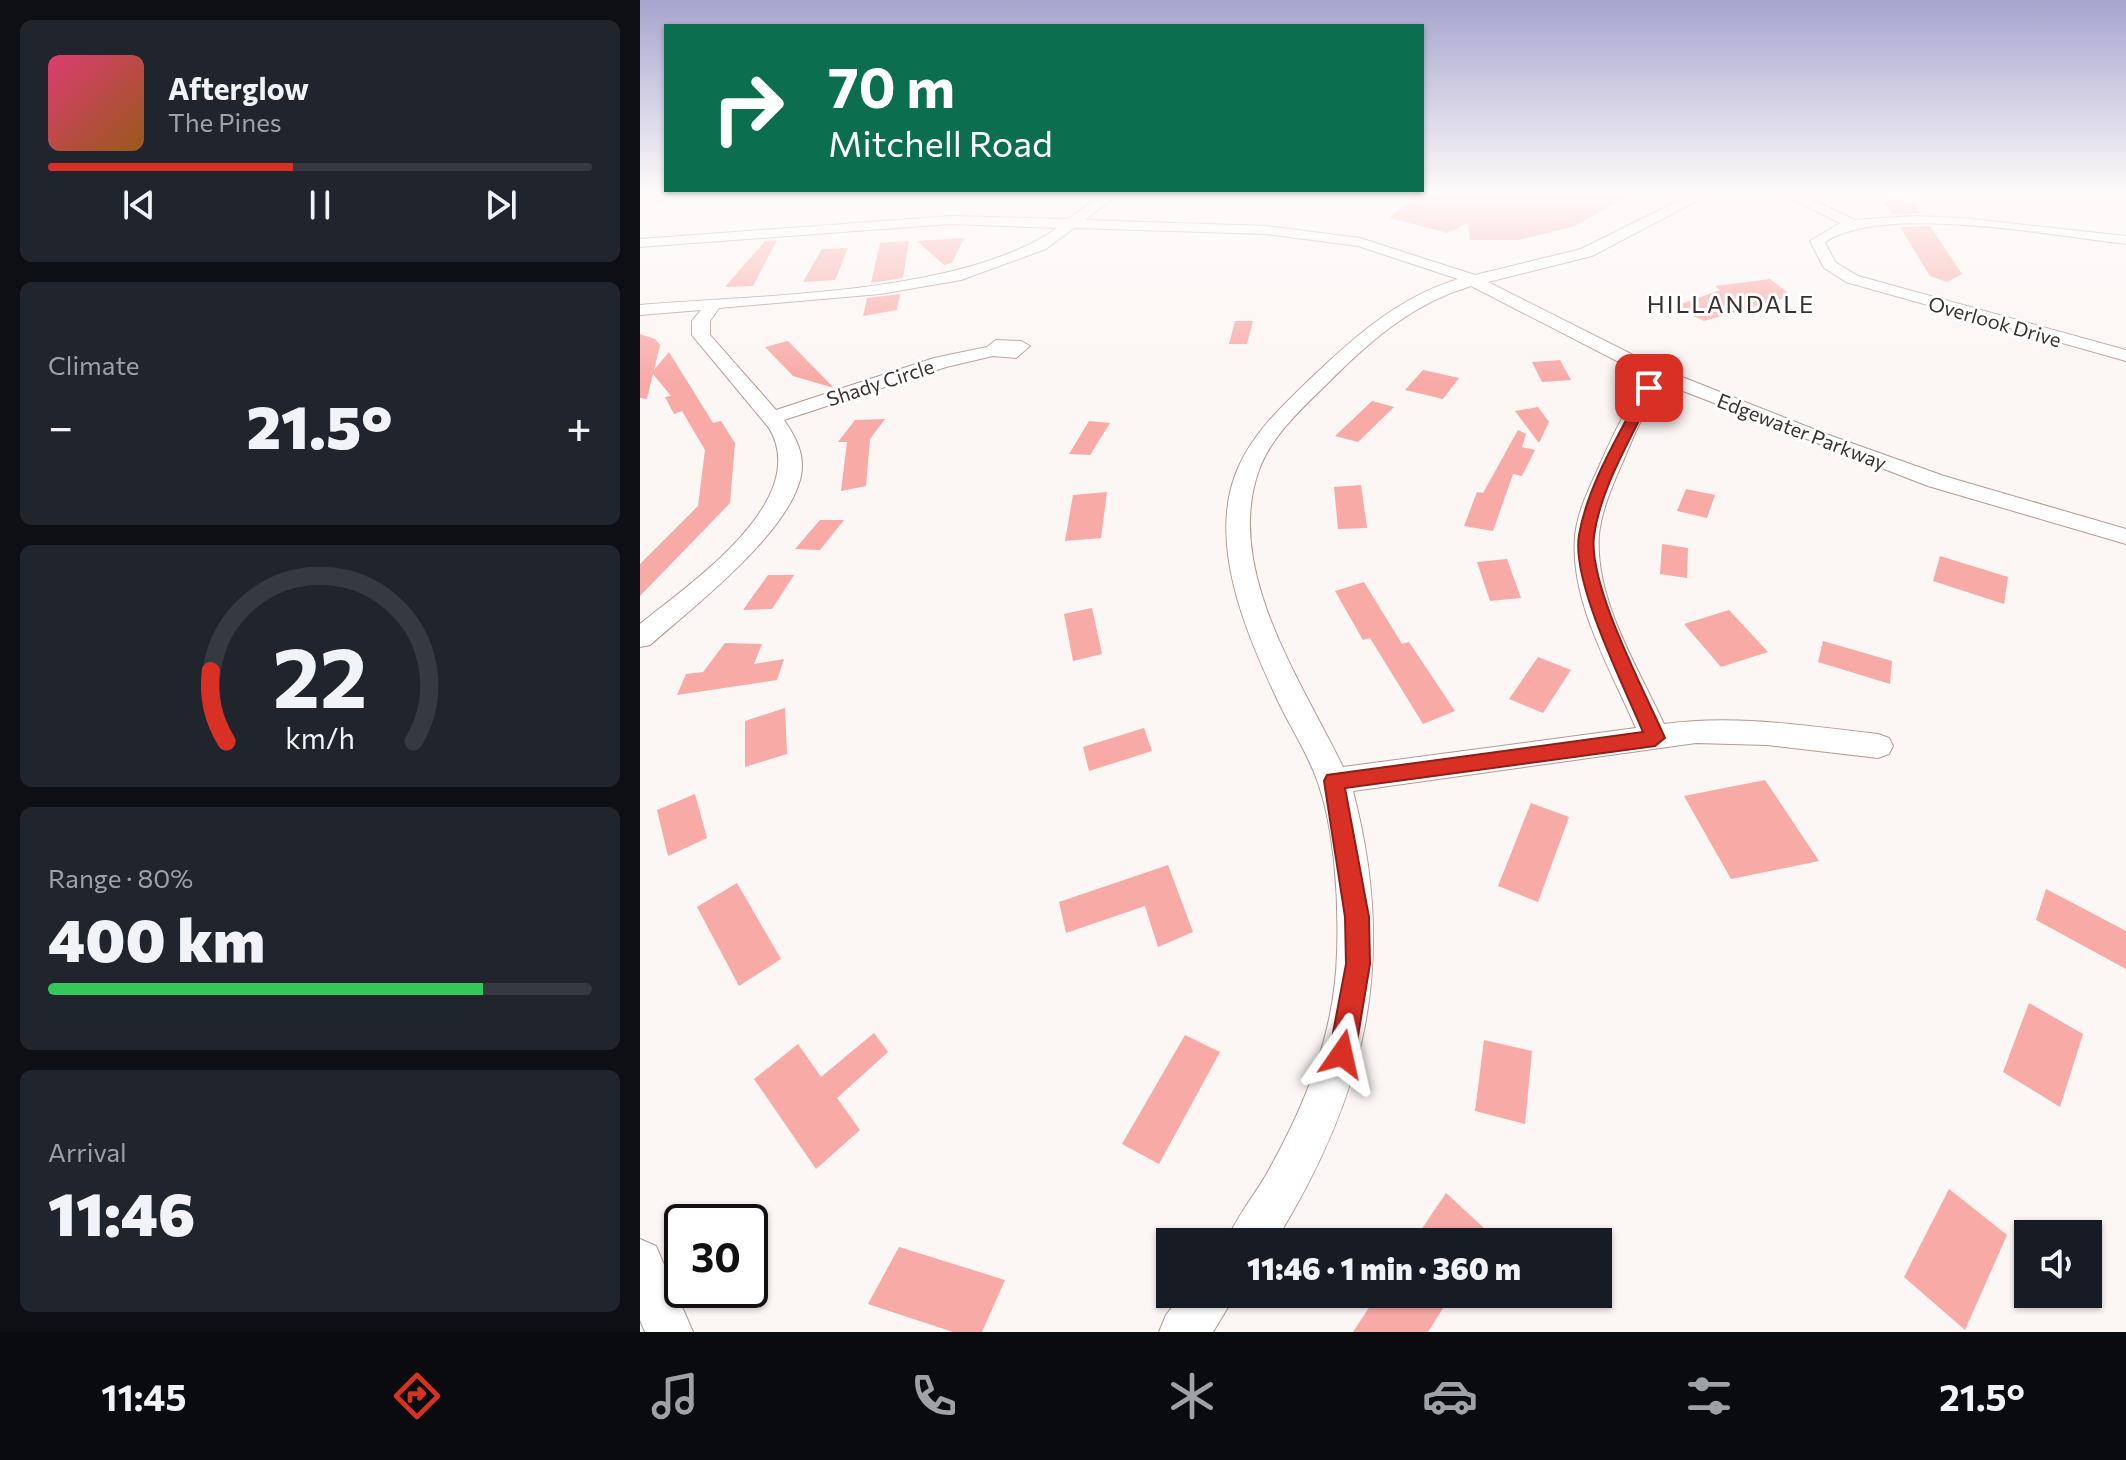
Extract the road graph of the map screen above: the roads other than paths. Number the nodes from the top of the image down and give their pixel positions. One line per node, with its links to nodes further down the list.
1 (1021, 255): 6 (street)
2 (1410, 255): 5 (street, Edgewater Parkway)
3 (1579, 255): 5 (street)
4 (1824, 255): 9 (street, Overlook Drive)
5 (1478, 281): 10 (street, Edgewater Parkway); 16 (street)
6 (714, 303): 7 (street); 11 (street)
7 (640, 310)
8 (993, 351): 11 (street, Shady Circle)
9 (2126, 356)
10 (1661, 377): 12 (street, Edgewater Parkway); 14 (street)
11 (770, 418): 13 (street)
12 (2126, 537)
13 (640, 638)
14 (1655, 738): 15 (street); 16 (street)
15 (1878, 746)
16 (1334, 781): 17 (street)
17 (1258, 1228)
18 (640, 1262): 20 (street)
19 (1201, 1308): 21 (street)
20 (669, 1332)
21 (1183, 1332)

